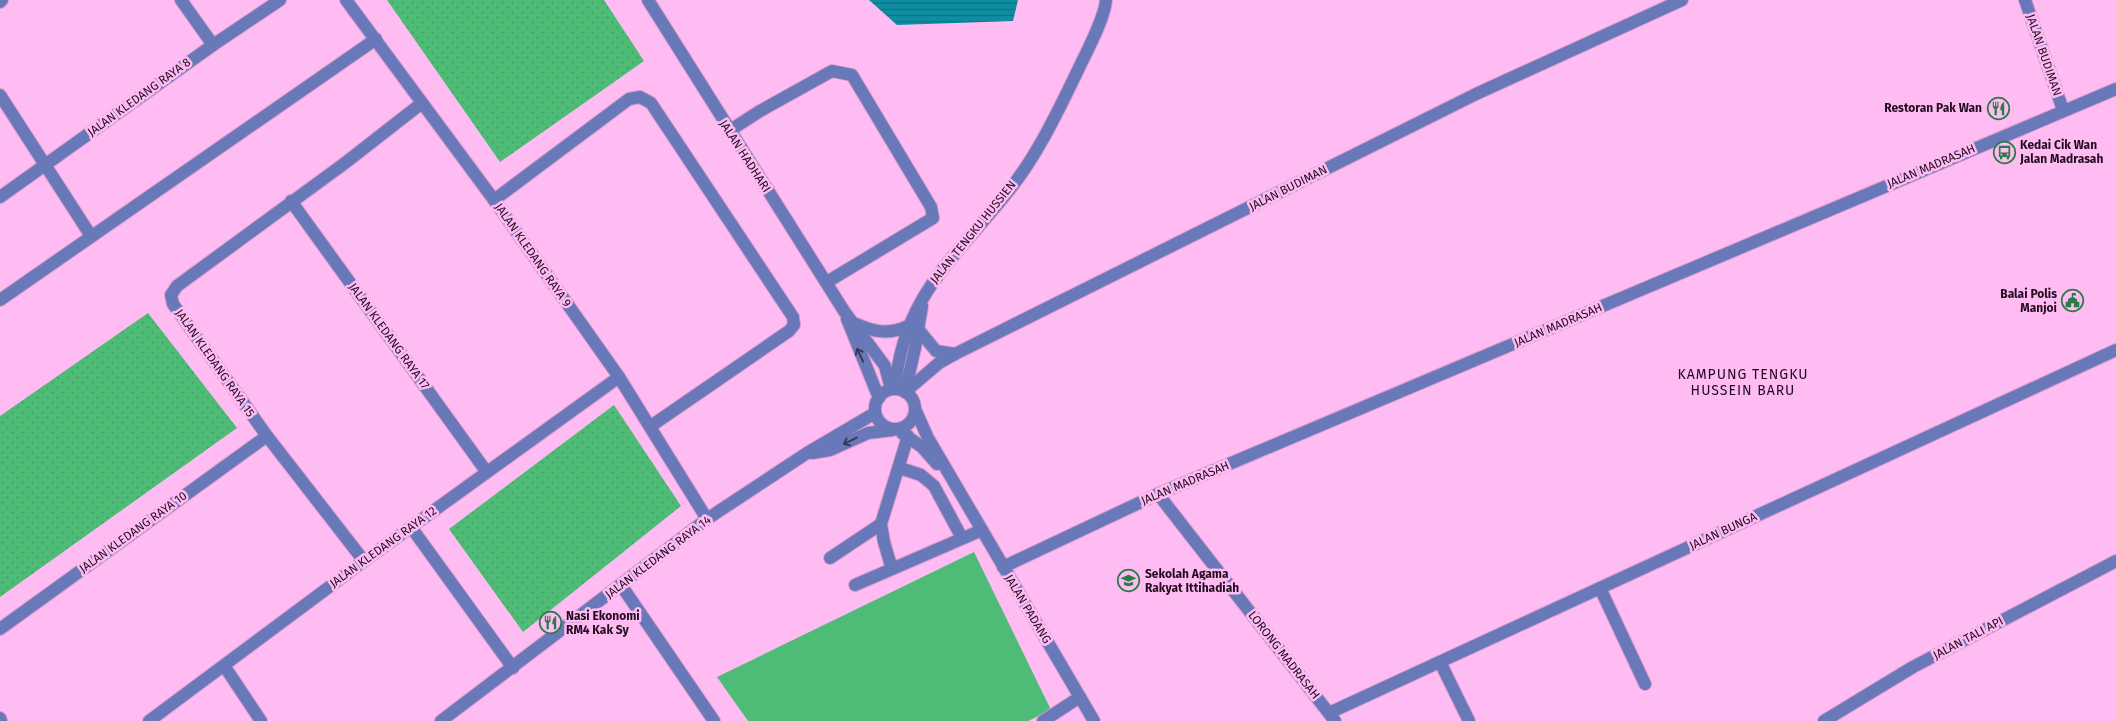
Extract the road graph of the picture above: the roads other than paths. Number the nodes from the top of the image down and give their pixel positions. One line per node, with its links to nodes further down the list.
1 (181, 0): 9 (street)
2 (280, 0): 9 (street, JALAN KLEDANG RAYA 8)
3 (346, 0): 8 (street, JALAN KLEDANG RAYA 9)
4 (648, 0): 16 (street, JALAN HADHARI)
5 (1682, 0): 28 (street, JALAN BUDIMAN)
6 (2025, 0): 15 (street, JALAN BUDIMAN)
7 (1110, 2): 26 (street, JALAN TENGKU HUSSIEN)
8 (376, 39): 14 (street, JALAN KLEDANG RAYA 9); 21 (street)
9 (213, 45): 17 (street, JALAN KLEDANG RAYA 8)
10 (2116, 89): 11 (street, JALAN MADRASAH)
11 (2102, 94): 13 (street); 15 (street, JALAN MADRASAH)
12 (0, 95): 17 (street)
13 (2116, 95)
14 (422, 103): 19 (street, JALAN KLEDANG RAYA 9); 20 (street, JALAN KLEDANG RAYA 15)
15 (2063, 110): 40 (street, JALAN MADRASAH)
16 (729, 131): 22 (street, JALAN HADHARI); 22 (street)
17 (44, 166): 18 (street, JALAN KLEDANG RAYA 8); 21 (street)
18 (0, 197)
19 (494, 200): 29 (street, JALAN KLEDANG RAYA 9); 34 (street)
20 (291, 201): 36 (street, JALAN KLEDANG RAYA 15); 39 (street, JALAN KLEDANG RAYA 17)
21 (91, 236): 23 (street)
22 (827, 282): 24 (street, JALAN HADHARI)
23 (0, 300)
24 (844, 311): 25 (street, JALAN HADHARI); 31 (street, JALAN HADHARI, one-way to 24)
25 (853, 323): 26 (street); 30 (street, JALAN HADHARI)
26 (913, 328): 28 (street); 30 (street)
27 (2116, 350): 54 (street, JALAN BUNGA)
28 (955, 354): 30 (street, JALAN BUDIMAN)
29 (619, 377): 34 (street, JALAN KLEDANG RAYA 9); 39 (street, JALAN KLEDANG RAYA 12)
30 (897, 390): 31 (street); 32 (street)
31 (878, 398): 33 (street)
32 (915, 408): 35 (street); 41 (street, JALAN PADANG)
33 (875, 413): 35 (street); 37 (street, JALAN KLEDANG RAYA 14)
34 (651, 426): 42 (street, JALAN KLEDANG RAYA 9)
35 (900, 432): 37 (street, JALAN KLEDANG RAYA 14, one-way to 37); 38 (street); 41 (street, JALAN PADANG)
36 (267, 436): 48 (street, JALAN KLEDANG RAYA 15); 55 (street, JALAN KLEDANG RAYA 10)
37 (807, 453): 42 (street, JALAN KLEDANG RAYA 14)
38 (900, 468): 43 (street); 46 (street)
39 (486, 471): 44 (street, JALAN KLEDANG RAYA 12)
40 (1158, 494): 50 (street, JALAN MADRASAH); 61 (street, LORONG MADRASAH)
41 (962, 496): 45 (street, JALAN PADANG)
42 (708, 519): 52 (street, JALAN KLEDANG RAYA 14)
43 (882, 524): 47 (street); 51 (street)
44 (411, 527): 48 (street, JALAN KLEDANG RAYA 12); 58 (street)
45 (982, 530): 46 (street); 50 (street, JALAN PADANG)
46 (962, 538): 51 (street)
47 (830, 558)
48 (364, 561): 57 (street, JALAN KLEDANG RAYA 12)
49 (2116, 561): 69 (street, JALAN TALI API)
50 (1003, 567): 60 (street, JALAN PADANG)
51 (892, 569): 53 (street)
52 (621, 585): 58 (street, JALAN KLEDANG RAYA 14); 65 (street)
53 (855, 585)
54 (1600, 588): 56 (street, JALAN BUNGA); 59 (street)
55 (0, 628)
56 (1440, 662): 61 (street, JALAN BUNGA); 68 (street)
57 (225, 667): 62 (street, JALAN KLEDANG RAYA 12); 63 (street)
58 (513, 668): 64 (street, JALAN KLEDANG RAYA 14)
59 (1645, 684)
60 (1080, 698): 66 (street); 67 (street, JALAN PADANG)
61 (1332, 717)
62 (149, 721)
63 (261, 721)
64 (441, 721)
65 (714, 721)
66 (1044, 721)
67 (1094, 721)
68 (1469, 721)
69 (1824, 721)

